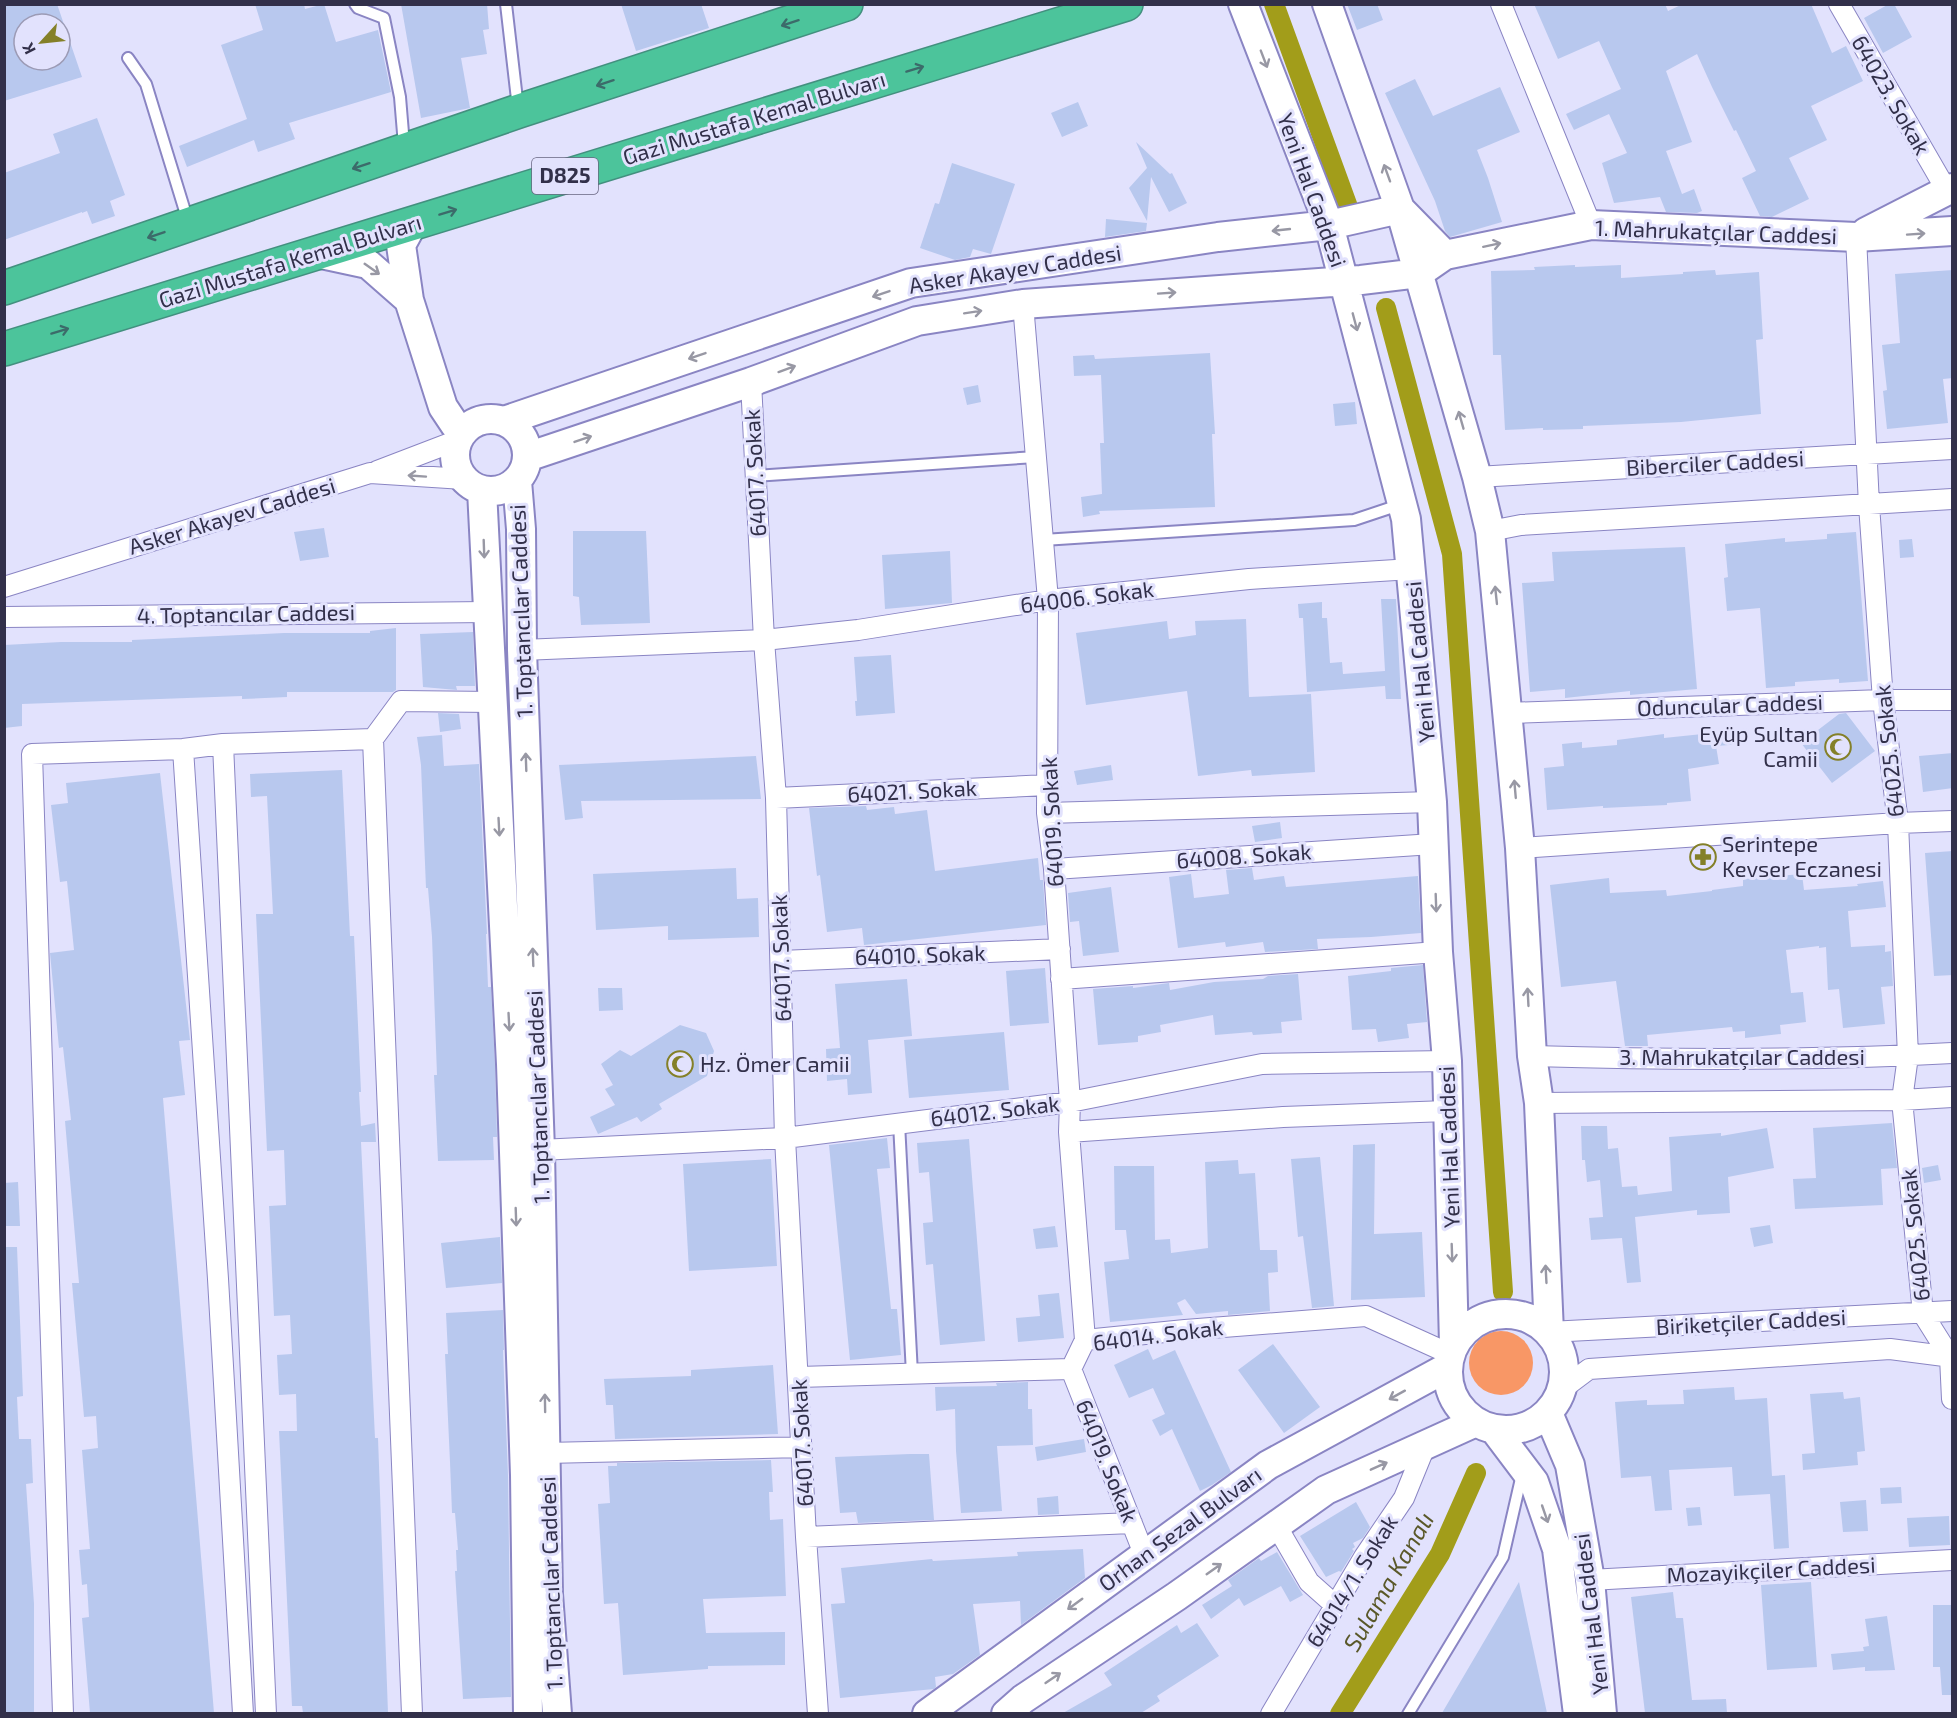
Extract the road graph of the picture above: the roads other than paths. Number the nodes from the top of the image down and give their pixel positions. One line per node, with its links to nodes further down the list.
1 (355, 4): 11 (lane)
2 (506, 4): 10 (lane)
3 (846, 4): 10 (highway, one-way to 10)
4 (1126, 4): 14 (highway, Gazi Mustafa Kemal Bulvarı / D825, one-way to 4)
5 (1243, 4): 16 (street, Yeni Hal Caddesi, one-way to 16)
6 (1327, 4): 13 (street, one-way to 6)
7 (1501, 4): 17 (street)
8 (1839, 4): 12 (street, 64023. Sokak)
9 (128, 58): 15 (lane)
10 (519, 111): 11 (highway)
11 (404, 152): 15 (highway, one-way to 15)
12 (1950, 190): 19 (street, 64023. Sokak)
13 (1400, 209): 16 (street, Asker Akayev Caddesi); 21 (street); 22 (street)
14 (412, 223): 20 (highway, Gazi Mustafa Kemal Bulvarı / D825); 25 (street)
15 (188, 224): 24 (highway, one-way to 24)
16 (1329, 225): 23 (street, Yeni Hal Caddesi); 29 (street, Asker Akayev Caddesi, one-way to 29)
17 (1592, 225): 19 (street, 1. Mahrukatçılar Caddesi); 21 (street, 1. Mahrukatçılar Caddesi, one-way to 17)
18 (1953, 231): 19 (street, 1. Mahrukatçılar Caddesi, one-way to 18)
19 (1856, 237): 32 (street, 64025. Sokak)
20 (317, 253): 25 (street, one-way to 25); 27 (highway, Gazi Mustafa Kemal Bulvarı / D825, one-way to 20)
21 (1445, 255): 22 (street, 1. Mahrukatçılar Caddesi)
22 (1419, 273): 23 (street, Asker Akayev Caddesi); 37 (street, one-way to 22)
23 (1344, 280): 26 (street, Asker Akayev Caddesi, one-way to 23); 40 (street, Yeni Hal Caddesi, one-way to 40)
24 (4, 288)
25 (410, 300): 30 (street)
26 (1023, 304): 28 (street, Asker Akayev Caddesi, one-way to 26); 33 (street, 64019. Sokak)
27 (4, 349)
28 (751, 382): 34 (street, Asker Akayev Caddesi, one-way to 28); 36 (street, 64017. Sokak)
29 (504, 421): 30 (street, Asker Akayev Caddesi); 34 (street)
30 (461, 436): 35 (street); 38 (street)
31 (1953, 449): 32 (street, Biberciler Caddesi)
32 (1866, 455): 37 (street, Biberciler Caddesi); 41 (street, 64025. Sokak)
33 (1036, 457): 36 (lane); 43 (street, 64019. Sokak)
34 (522, 469): 38 (street, Asker Akayev Caddesi); 50 (street, 1. Toptancılar Caddesi)
35 (370, 473): 38 (street, Asker Akayev Caddesi, one-way to 35); 45 (street, Asker Akayev Caddesi)
36 (755, 476): 49 (street, 64017. Sokak)
37 (1477, 477): 42 (street)
38 (473, 485): 47 (street, 1. Toptancılar Caddesi, one-way to 47)
39 (1953, 499): 41 (street)
40 (1402, 503): 43 (lane); 44 (street, Yeni Hal Caddesi)
41 (1869, 505): 42 (street); 51 (street, 64025. Sokak)
42 (1490, 531): 54 (street, one-way to 42)
43 (1043, 540): 46 (street, 64019. Sokak)
44 (1412, 569): 46 (street, 64006. Sokak); 60 (street, Yeni Hal Caddesi)
45 (4, 587)
46 (1048, 600): 49 (street, 64006. Sokak); 58 (street, 64019. Sokak)
47 (487, 612): 48 (street, 4. Toptancılar Caddesi); 53 (street, 1. Toptancılar Caddesi)
48 (4, 617)
49 (764, 640): 50 (street, 64006. Sokak); 59 (street, 64017. Sokak)
50 (522, 650): 83 (street, 1. Toptancılar Caddesi, one-way to 50)
51 (1883, 700): 52 (street, Oduncular Caddesi); 54 (street, Oduncular Caddesi); 63 (street, 64025. Sokak)
52 (1953, 700)
53 (492, 702): 55 (street); 112 (street, 1. Toptancılar Caddesi, one-way to 112)
54 (1508, 713): 65 (street, one-way to 54)
55 (373, 739): 56 (street); 111 (street)
56 (223, 744): 57 (street); 110 (street)
57 (183, 749): 108 (street); 109 (street)
58 (1047, 785): 59 (street, 64021. Sokak); 61 (street, 64019. Sokak)
59 (776, 798): 69 (street, 64017. Sokak)
60 (1432, 802): 61 (street); 64 (street, Yeni Hal Caddesi)
61 (1047, 813): 66 (street, 64019. Sokak)
62 (1953, 822): 63 (street)
63 (1898, 823): 65 (street); 73 (street, 64025. Sokak)
64 (1433, 844): 66 (street, 64008. Sokak); 68 (street, Yeni Hal Caddesi, one-way to 68)
65 (1520, 848): 72 (street, one-way to 65)
66 (1054, 869): 67 (street, 64019. Sokak)
67 (1060, 949): 69 (street, 64010. Sokak); 70 (street, 64019. Sokak)
68 (1438, 951): 70 (street); 74 (street, Yeni Hal Caddesi)
69 (781, 961): 82 (street, 64017. Sokak)
70 (1061, 979): 77 (street, 64019. Sokak)
71 (1953, 1053): 73 (street, 3. Mahrukatçılar Caddesi)
72 (1532, 1056): 73 (street, 3. Mahrukatçılar Caddesi); 78 (street)
73 (1908, 1056): 76 (street, 64025. Sokak)
74 (1447, 1061): 77 (street, 64012. Sokak); 79 (street, Yeni Hal Caddesi)
75 (1953, 1097): 76 (street, 3. Mahrukatçılar Caddesi)
76 (1902, 1100): 78 (street, 3. Mahrukatçılar Caddesi); 85 (street, 64025. Sokak)
77 (1070, 1102): 80 (street, 64012. Sokak); 81 (street, 64019. Sokak)
78 (1539, 1103): 86 (street, one-way to 78)
79 (1448, 1111): 81 (street); 88 (street, Yeni Hal Caddesi, one-way to 88)
80 (899, 1123): 82 (street, 64012. Sokak); 91 (lane)
81 (1069, 1132): 87 (street, 64019. Sokak)
82 (785, 1138): 83 (street, 64012. Sokak); 92 (street, 64017. Sokak)
83 (540, 1150): 98 (street, 1. Toptancılar Caddesi, one-way to 83)
84 (1953, 1311): 85 (street, Biriketçiler Caddesi)
85 (1923, 1314): 86 (street, Biriketçiler Caddesi); 89 (street, 64025. Sokak)
86 (1549, 1332): 88 (street, Orhan Sezal Bulvarı); 94 (street)
87 (1085, 1340): 88 (street, 64014. Sokak); 90 (street, 64014. Sokak)
88 (1451, 1355): 95 (street); 103 (street, Orhan Sezal Bulvarı, one-way to 103)
89 (1951, 1357): 93 (street, 64025. Sokak); 94 (street, Biriketçiler Caddesi)
90 (1071, 1368): 91 (street, 64014. Sokak); 100 (street, 64019. Sokak)
91 (912, 1374): 92 (street, 64014. Sokak)
92 (799, 1377): 97 (street, 64017. Sokak)
93 (1953, 1399)
94 (1554, 1401): 95 (street); 105 (street, Yeni Hal Caddesi)
95 (1485, 1425): 96 (street); 99 (street, Yeni Hal Caddesi)
96 (1426, 1444): 101 (street, one-way to 96); 106 (street, 64014/1. Sokak)
97 (802, 1447): 98 (street); 102 (street, 64017. Sokak)
98 (546, 1453): 113 (street, 1. Toptancılar Caddesi)
99 (1523, 1468): 117 (lane); 118 (street, Yeni Hal Caddesi, one-way to 118)
100 (1132, 1524): 102 (street); 103 (street, 64019. Sokak)
101 (1276, 1525): 106 (street); 107 (street, one-way to 101)
102 (807, 1537): 114 (street, 64017. Sokak)
103 (1144, 1554): 115 (street, Orhan Sezal Bulvarı, one-way to 115)
104 (1953, 1560): 105 (street, Mozayikçiler Caddesi)
105 (1590, 1580): 119 (street, Yeni Hal Caddesi)
106 (1336, 1606): 116 (street, 64014/1. Sokak)
107 (1019, 1706)
108 (63, 1713)
109 (243, 1713)
110 (266, 1713)
111 (412, 1713)
112 (528, 1713)
113 (557, 1713)
114 (818, 1713)
115 (927, 1713)
116 (1271, 1713)
117 (1408, 1713)
118 (1578, 1713)
119 (1602, 1713)

